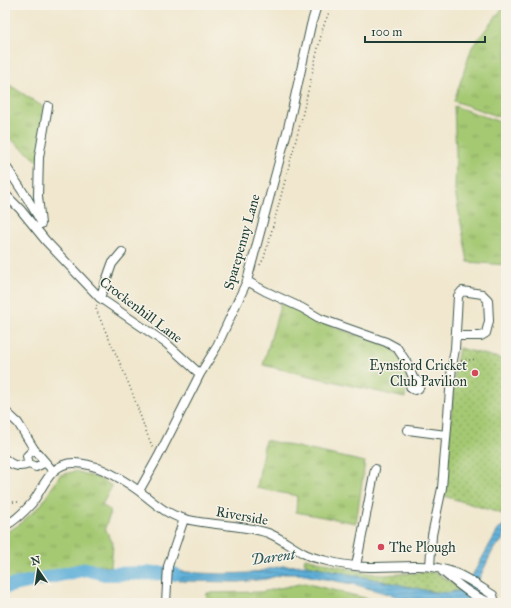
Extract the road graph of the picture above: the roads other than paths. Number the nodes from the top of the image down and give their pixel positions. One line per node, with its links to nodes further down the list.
1 (317, 5): 8 (street, Sparepenny Lane)
2 (48, 106): 5 (street)
3 (5, 165): 5 (street)
4 (5, 194): 6 (street, Crockenhill Lane)
5 (42, 224): 6 (street)
6 (41, 234): 9 (street, Crockenhill Lane)
7 (122, 252): 9 (street)
8 (247, 281): 11 (street, Sparepenny Lane); 12 (street)
9 (100, 298): 11 (street, Crockenhill Lane)
10 (456, 336): 10 (street); 15 (street)
11 (200, 374): 22 (street, Sparepenny Lane)
12 (414, 380)
13 (5, 411): 16 (street)
14 (408, 430): 15 (street)
15 (446, 435): 26 (street)
16 (34, 450): 18 (street); 19 (street)
17 (5, 459): 19 (street)
18 (44, 461): 19 (street); 21 (street)
19 (29, 464)
20 (375, 469): 25 (street)
21 (53, 471): 22 (street, Riverside); 24 (street)
22 (139, 491): 23 (street, Riverside)
23 (184, 519): 25 (street, Riverside); 28 (street)
24 (5, 526)
25 (356, 566): 26 (street, Riverside)
26 (434, 568): 27 (street, Riverside); 27 (street, Riverside)
27 (494, 600)
28 (166, 603)

